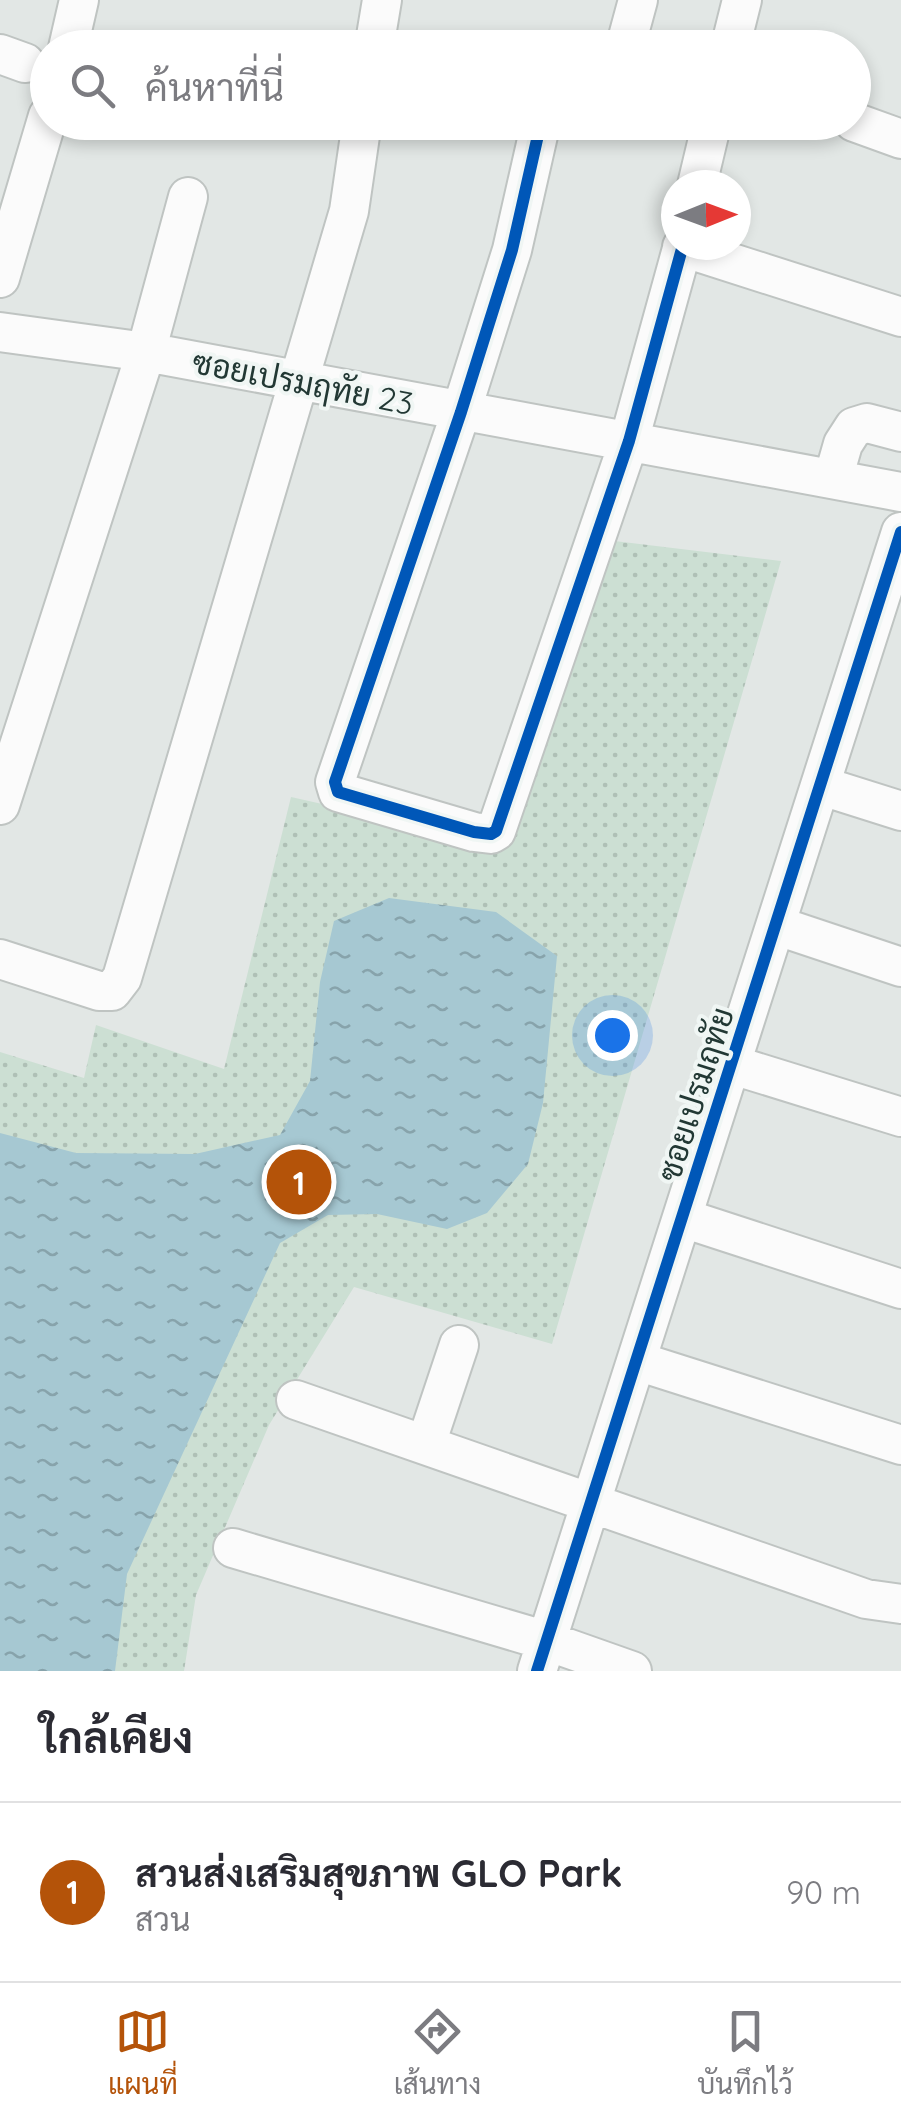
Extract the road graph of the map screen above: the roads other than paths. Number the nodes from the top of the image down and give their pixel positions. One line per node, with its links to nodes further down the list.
1 (79, 0): 5 (street)
2 (382, 0): 6 (street)
3 (638, 0): 7 (street)
4 (742, 0): 8 (street)
5 (72, 30)
6 (377, 30)
7 (630, 30)
8 (734, 30)
9 (871, 128): 10 (street)
10 (901, 138)
11 (41, 140): 19 (street)
12 (359, 140): 23 (street)
13 (536, 140): 24 (street)
14 (708, 140): 15 (street)
15 (701, 170)
16 (188, 196): 22 (street)
17 (678, 260): 26 (street)
18 (725, 260): 20 (street)
19 (0, 278)
20 (901, 317)
21 (0, 332): 22 (street, ซอยเปรมฤทัย 23)
22 (146, 352): 23 (street, ซอยเปรมฤทัย 23); 32 (street)
23 (300, 382): 24 (street, ซอยเปรมฤทัย 23); 35 (street)
24 (461, 412): 26 (street, ซอยเปรมฤทัย 23); 26 (street)
25 (901, 432): 27 (street)
26 (629, 441): 27 (street, ซอยเปรมฤทัย 23)
27 (833, 479): 28 (street, ซอยเปรมฤทัย 23)
28 (901, 492)
29 (901, 532): 30 (street, ซอยเปรมฤทัย)
30 (886, 636): 31 (street, ซอยเปรมฤทัย)
31 (822, 786): 33 (street); 34 (street, ซอยเปรมฤทัย)
32 (0, 805)
33 (901, 811)
34 (778, 926): 36 (street); 37 (street, ซอยเปรมฤทัย)
35 (0, 959)
36 (901, 966)
37 (733, 1065): 38 (street); 39 (street, ซอยเปรมฤทัย)
38 (901, 1117)
39 (683, 1218): 40 (street); 42 (street, ซอยเปรมฤทัย)
40 (901, 1290)
41 (459, 1345): 44 (street)
42 (637, 1361): 45 (street); 46 (street, ซอยเปรมฤทัย)
43 (296, 1400): 44 (street)
44 (426, 1444): 46 (street)
45 (901, 1445)
46 (593, 1501): 48 (street); 49 (street, ซอยเปรมฤทัย)
47 (233, 1548): 49 (street)
48 (901, 1604)
49 (542, 1656): 50 (street)
50 (632, 1671)

